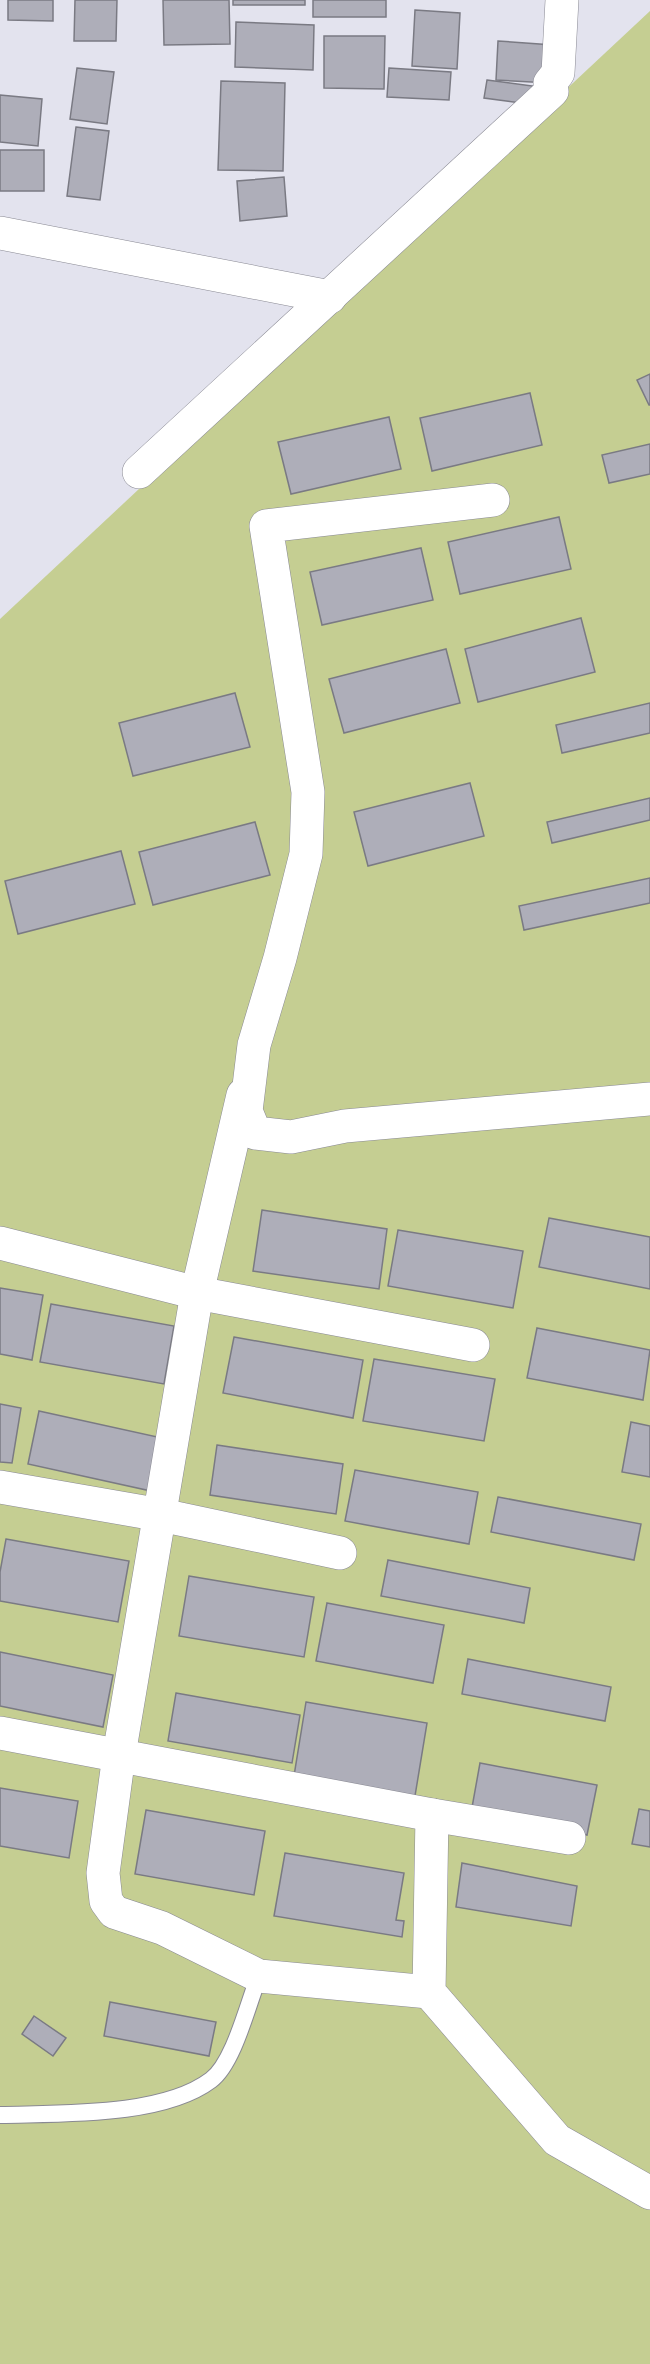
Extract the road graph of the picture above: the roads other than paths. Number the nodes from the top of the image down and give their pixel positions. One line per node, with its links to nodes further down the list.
1 (562, 0): 3 (street)
2 (0, 233): 3 (street)
3 (330, 297): 4 (street)
4 (139, 472)
5 (494, 500): 6 (street)
6 (254, 1045): 7 (street); 9 (street)
7 (650, 1099)
8 (0, 1243): 9 (street)
9 (197, 1293): 10 (street); 12 (street)
10 (473, 1345)
11 (0, 1487): 12 (street)
12 (161, 1515): 13 (street); 15 (street)
13 (340, 1553)
14 (0, 1733): 15 (street)
15 (119, 1755): 16 (street); 18 (street)
16 (432, 1815): 17 (street); 19 (street)
17 (570, 1838)
18 (259, 1976): 19 (street); 20 (lane)
19 (429, 1992): 21 (street)
20 (0, 2115)
21 (650, 2193)

